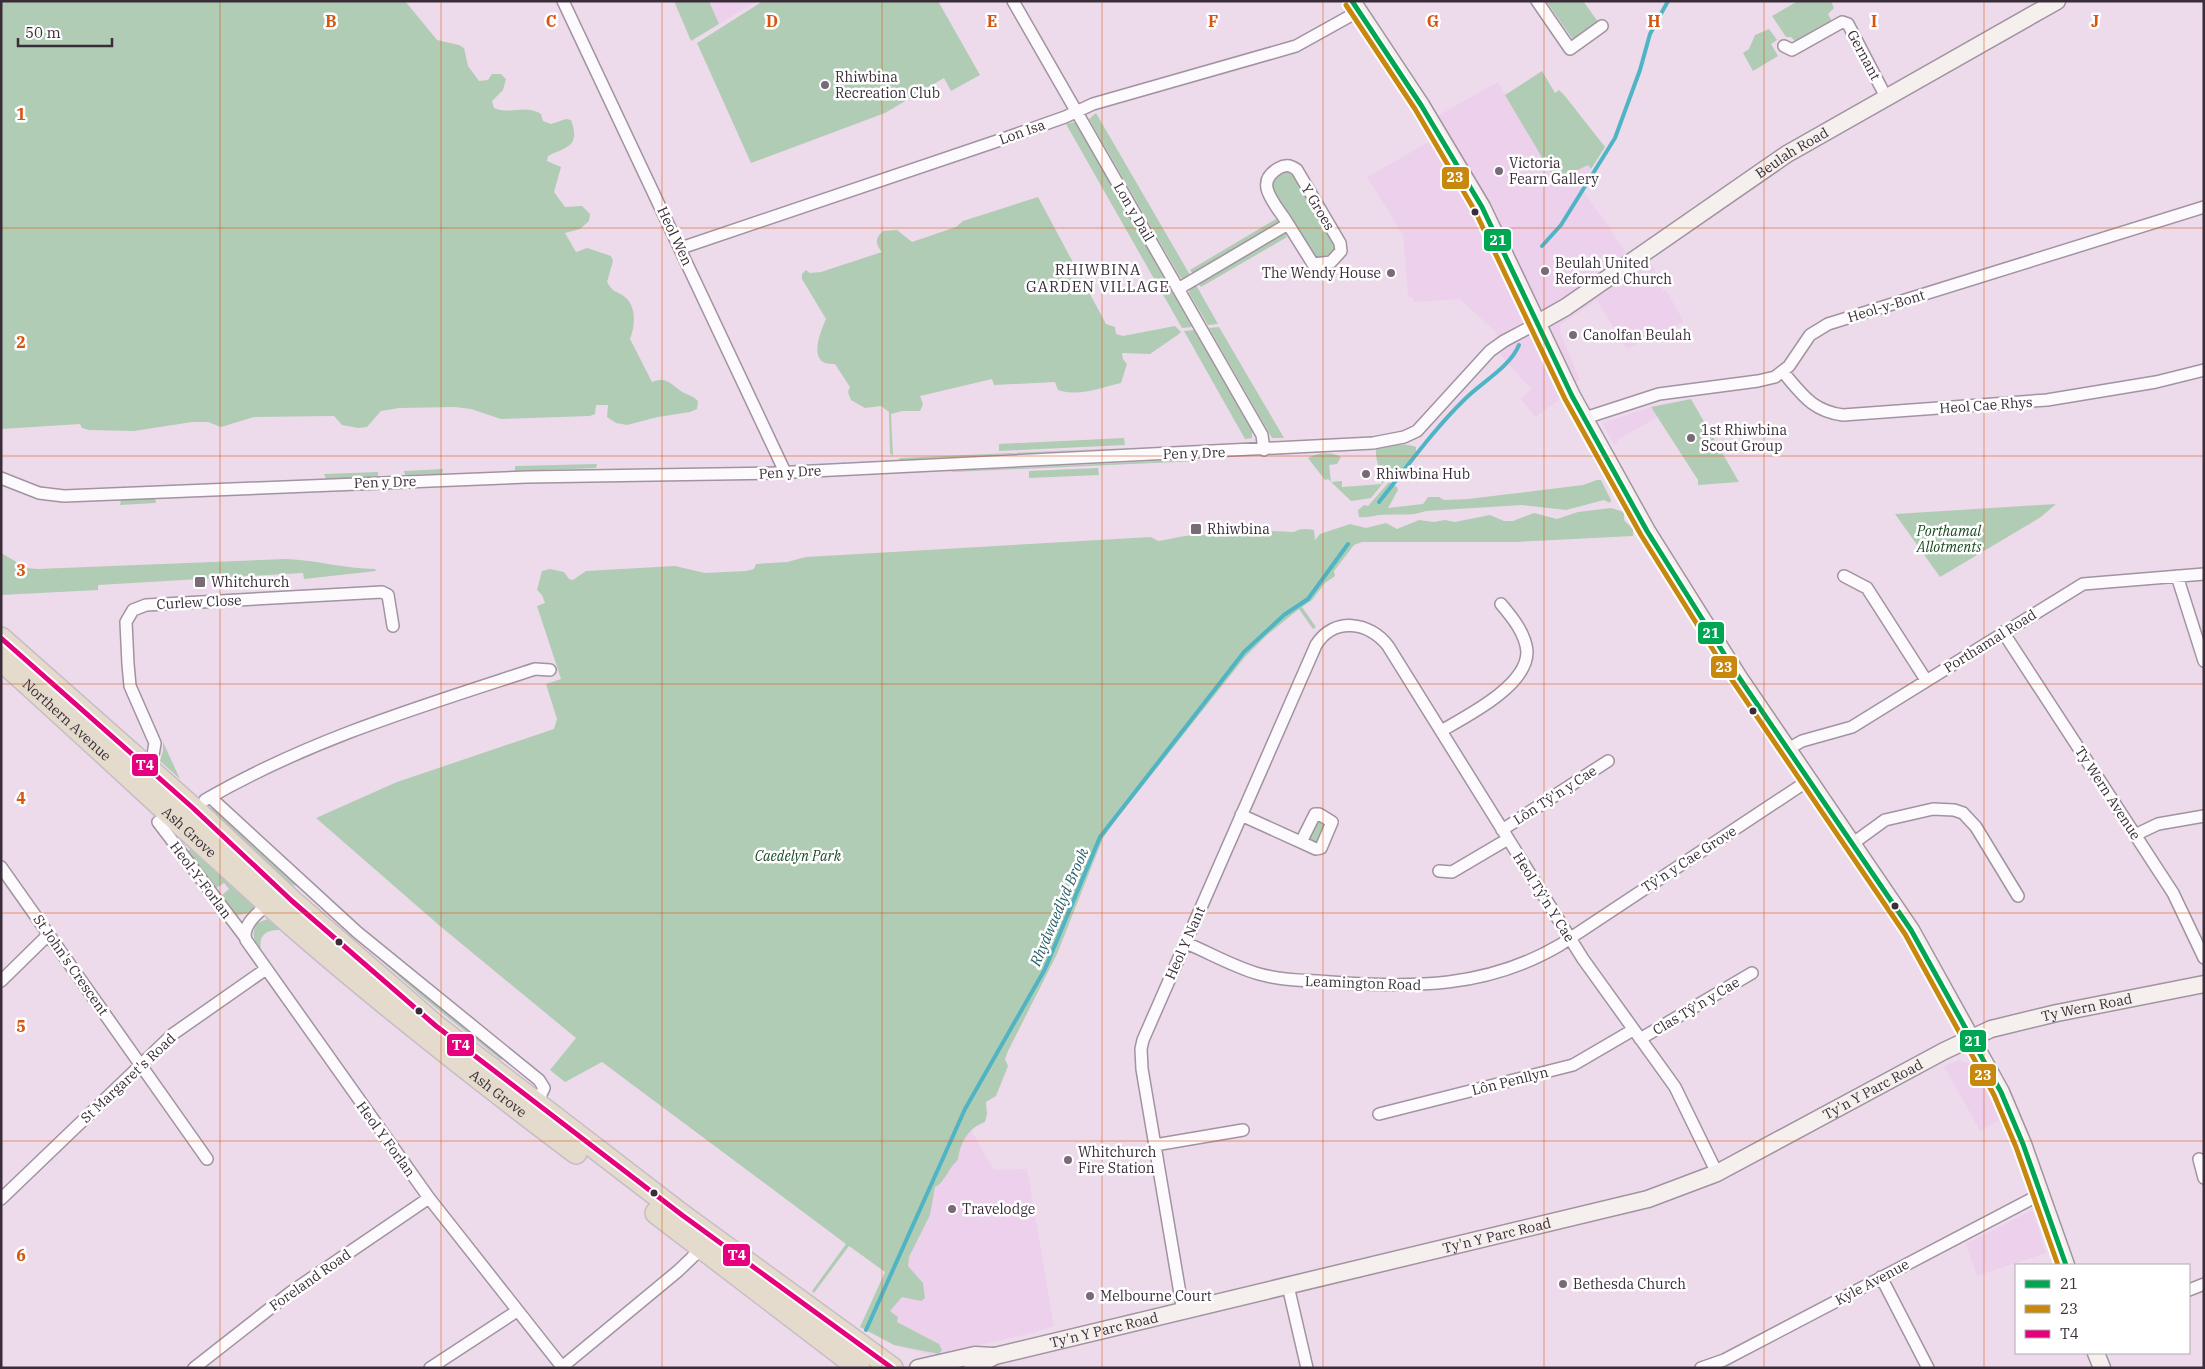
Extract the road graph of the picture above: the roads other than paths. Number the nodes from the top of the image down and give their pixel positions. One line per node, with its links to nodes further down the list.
1 (563, 1): 12 (street, Heol Wen)
2 (1537, 1): 6 (street)
3 (1016, 2): 9 (street, Lon y Dail)
4 (2051, 3): 8 (street, Beulah Road)
5 (1356, 6): 9 (street, Lon Isa); 14 (street)
6 (1602, 26)
7 (1784, 46): 8 (street, Gernant)
8 (1886, 97): 14 (street, Beulah Road)
9 (1076, 111): 12 (street, Lon Isa); 13 (street, Lon y Dail)
10 (2204, 207): 16 (street, Heol-y-Bont)
11 (1288, 224): 11 (street, Y Groes); 13 (street)
12 (681, 248): 19 (street, Heol Wen)
13 (1178, 289): 18 (street, Lon y Dail)
14 (1536, 324): 17 (street); 18 (street, Pen y Dre)
15 (2204, 370): 16 (street, Heol Cae Rhys)
16 (1783, 372): 17 (street)
17 (1585, 418): 34 (street)
18 (1264, 450): 19 (street, Pen y Dre)
19 (785, 472): 20 (street, Pen y Dre)
20 (1, 478)
21 (2204, 574): 23 (street, Porthamal Road)
22 (1844, 576): 32 (street)
23 (2177, 576): 27 (street, Porthamal Road); 30 (street)
24 (1501, 604): 33 (street)
25 (393, 626): 36 (street, Curlew Close)
26 (1364, 627): 33 (street, Heol Tŷ'n Y Cae); 39 (street, Heol Y Nant)
27 (2003, 632): 32 (street, Porthamal Road); 43 (street, Ty Wern Avenue)
28 (1, 638): 36 (highway, Northern Avenue)
29 (1, 660): 36 (highway, Northern Avenue)
30 (2204, 661)
31 (550, 670): 38 (street)
32 (1926, 680): 34 (street, Porthamal Road)
33 (1441, 731): 42 (street, Heol Tŷ'n Y Cae)
34 (1788, 749): 37 (street)
35 (1608, 761): 42 (street, Lôn Tŷ'n y Cae)
36 (138, 773): 38 (highway, Ash Grove)
37 (1809, 780): 45 (street); 52 (street, Tŷ'n y Cae Grove)
38 (194, 809): 49 (highway, Ash Grove); 86 (highway, Ash Grove)
39 (1241, 816): 44 (street); 53 (street, Heol Y Nant)
40 (2204, 816): 43 (street)
41 (158, 822): 51 (street, Heol-Y-Forlan)
42 (1505, 835): 47 (street, Lôn Tŷ'n y Cae); 52 (street, Heol Tŷ'n Y Cae)
43 (2135, 836): 54 (street, Ty Wern Avenue)
44 (1301, 842)
45 (1852, 844): 48 (street); 60 (street)
46 (1, 867): 50 (street, St John's Crescent)
47 (1439, 871)
48 (2018, 896)
49 (269, 903): 51 (street); 72 (highway, Ash Grove)
50 (49, 934): 57 (street); 61 (street, St John's Crescent)
51 (245, 936): 55 (street, Heol Y Forlan)
52 (1570, 939): 53 (street, Leamington Road); 59 (street, Heol Tŷ'n Y Cae)
53 (1186, 942): 64 (street, Heol Y Nant)
54 (2204, 958)
55 (266, 968): 61 (street, St Margaret's Road); 70 (street, Heol Y Forlan)
56 (1752, 973): 59 (street, Clas Tŷ'n y Cae)
57 (1, 981)
58 (2204, 984): 60 (street, Ty Wern Road)
59 (1637, 1035): 62 (street, Lôn Penllyn); 67 (street, Heol Tŷ'n Y Cae)
60 (1971, 1037): 67 (street, Ty'n Y Parc Road); 69 (street)
61 (140, 1064): 65 (street, St John's Crescent); 71 (street, St Margaret's Road)
62 (1379, 1114)
63 (1243, 1130): 64 (street)
64 (1155, 1146): 79 (street, Heol Y Nant)
65 (207, 1159)
66 (2199, 1159): 68 (street)
67 (1717, 1172): 76 (street, Ty'n Y Parc Road)
68 (2204, 1178)
69 (2041, 1194): 73 (street); 74 (street, Kyle Avenue)
70 (429, 1198): 78 (street, Heol Y Forlan); 83 (street, Foreland Road)
71 (1, 1200)
72 (702, 1248): 82 (street); 85 (highway, Ash Grove)
73 (2066, 1264)
74 (1881, 1277): 90 (street, Kyle Avenue); 91 (street)
75 (2204, 1284): 77 (street)
76 (1288, 1286): 79 (street, Ty'n Y Parc Road); 89 (street)
77 (2190, 1290)
78 (517, 1311): 82 (street, Heol Y Forlan); 84 (street)
79 (1183, 1311): 81 (street, Ty'n Y Parc Road)
80 (2096, 1354): 92 (street)
81 (995, 1356): 87 (street, Ty'n Y Parc Road); 88 (street, Ty'n Y Parc Road)
82 (563, 1367)
83 (194, 1368)
84 (430, 1368)
85 (859, 1368)
86 (892, 1368)
87 (918, 1368)
88 (972, 1368)
89 (1307, 1368)
90 (1701, 1368)
91 (1928, 1368)
92 (2102, 1368)

